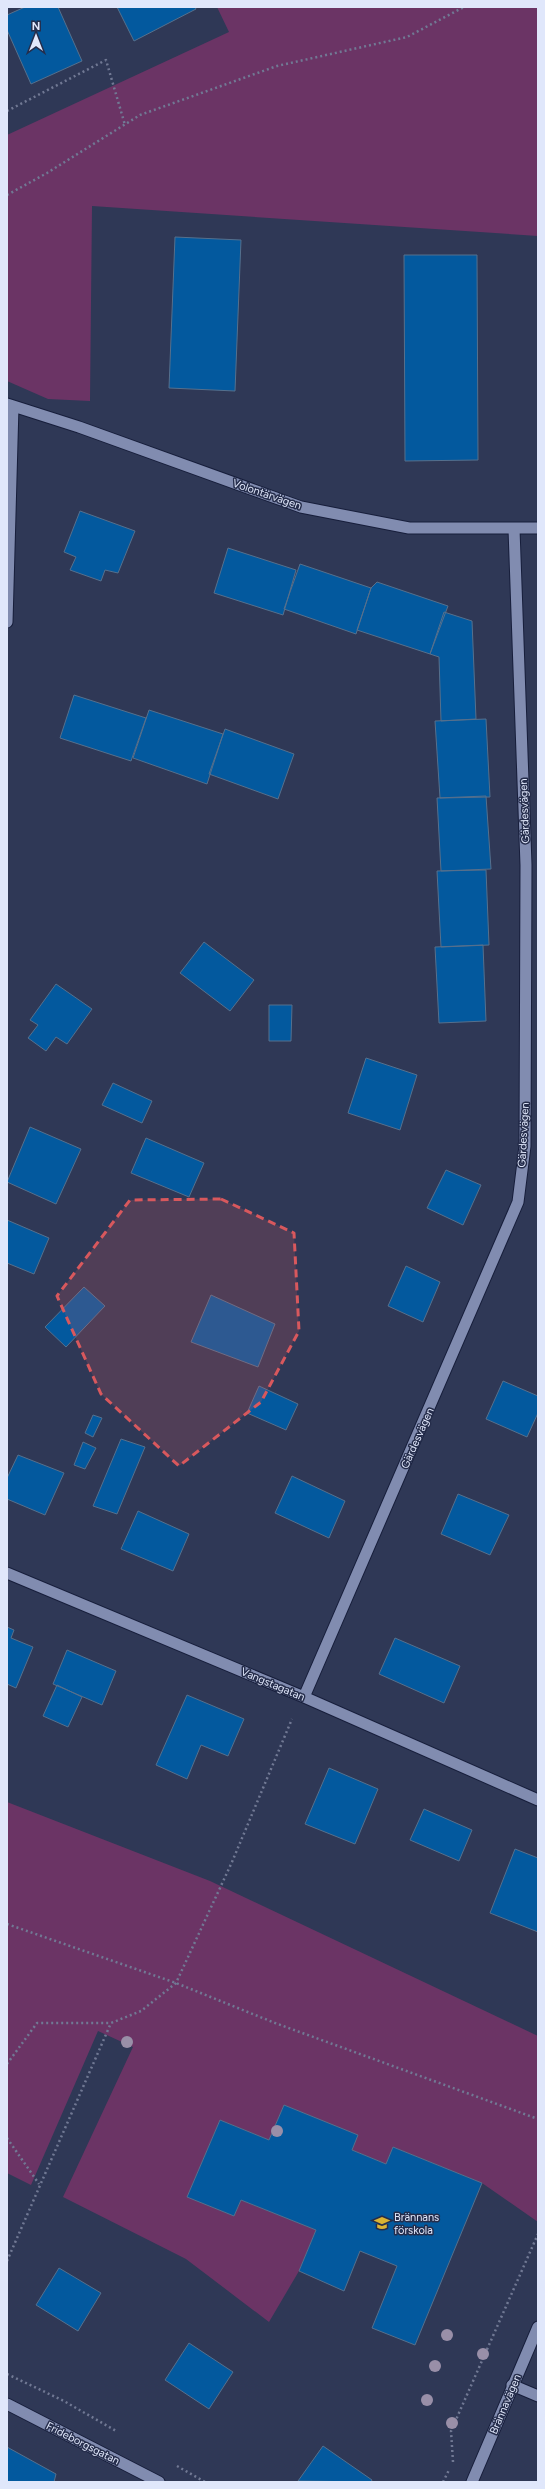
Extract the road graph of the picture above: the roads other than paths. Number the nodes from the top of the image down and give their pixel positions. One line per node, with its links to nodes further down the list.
1 (10, 405): 3 (street, Volontärvägen); 4 (street)
2 (538, 528): 3 (street, Volontärvägen)
3 (514, 529): 6 (street, Gärdesvägen)
4 (7, 622)
5 (7, 1573): 6 (street, Vangstagatan)
6 (304, 1697): 7 (street, Vangstagatan)
7 (538, 1800)
8 (538, 2326): 9 (street, Brännavägen)
9 (512, 2385): 10 (street); 13 (street, Brännavägen)
10 (538, 2396)
11 (7, 2404): 12 (street, Frideborgsgatan)
12 (159, 2482)
13 (472, 2482)

